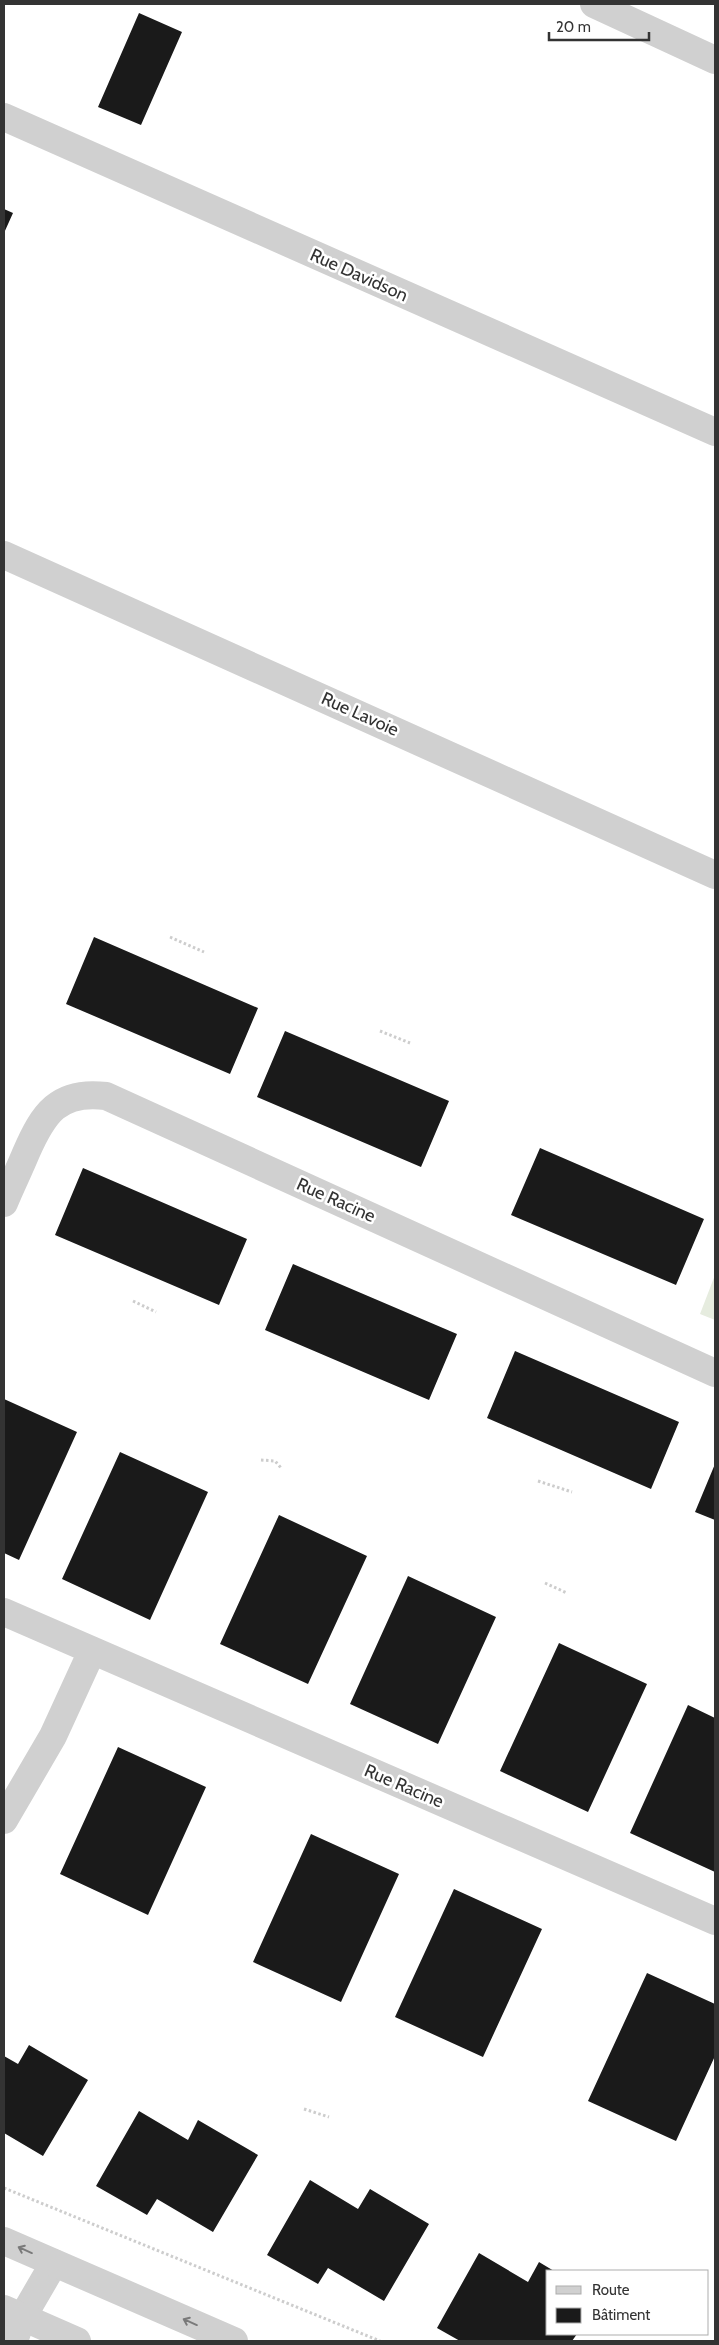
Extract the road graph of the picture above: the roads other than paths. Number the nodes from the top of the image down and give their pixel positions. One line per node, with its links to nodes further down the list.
1 (594, 4): 2 (street)
2 (715, 60)
3 (4, 117): 4 (street, Rue Davidson)
4 (715, 432)
5 (4, 555): 6 (street, Rue Lavoie)
6 (715, 875)
7 (4, 1203): 8 (street, Rue Racine)
8 (715, 1372)
9 (4, 1612): 10 (street, Rue Racine)
10 (92, 1651): 11 (street); 12 (street, Rue Racine)
11 (4, 1820)
12 (715, 1921)
13 (4, 2241): 14 (street, one-way to 13)
14 (54, 2263): 15 (street); 17 (street, one-way to 14)
15 (13, 2323): 16 (street)
16 (77, 2341)
17 (234, 2341)

